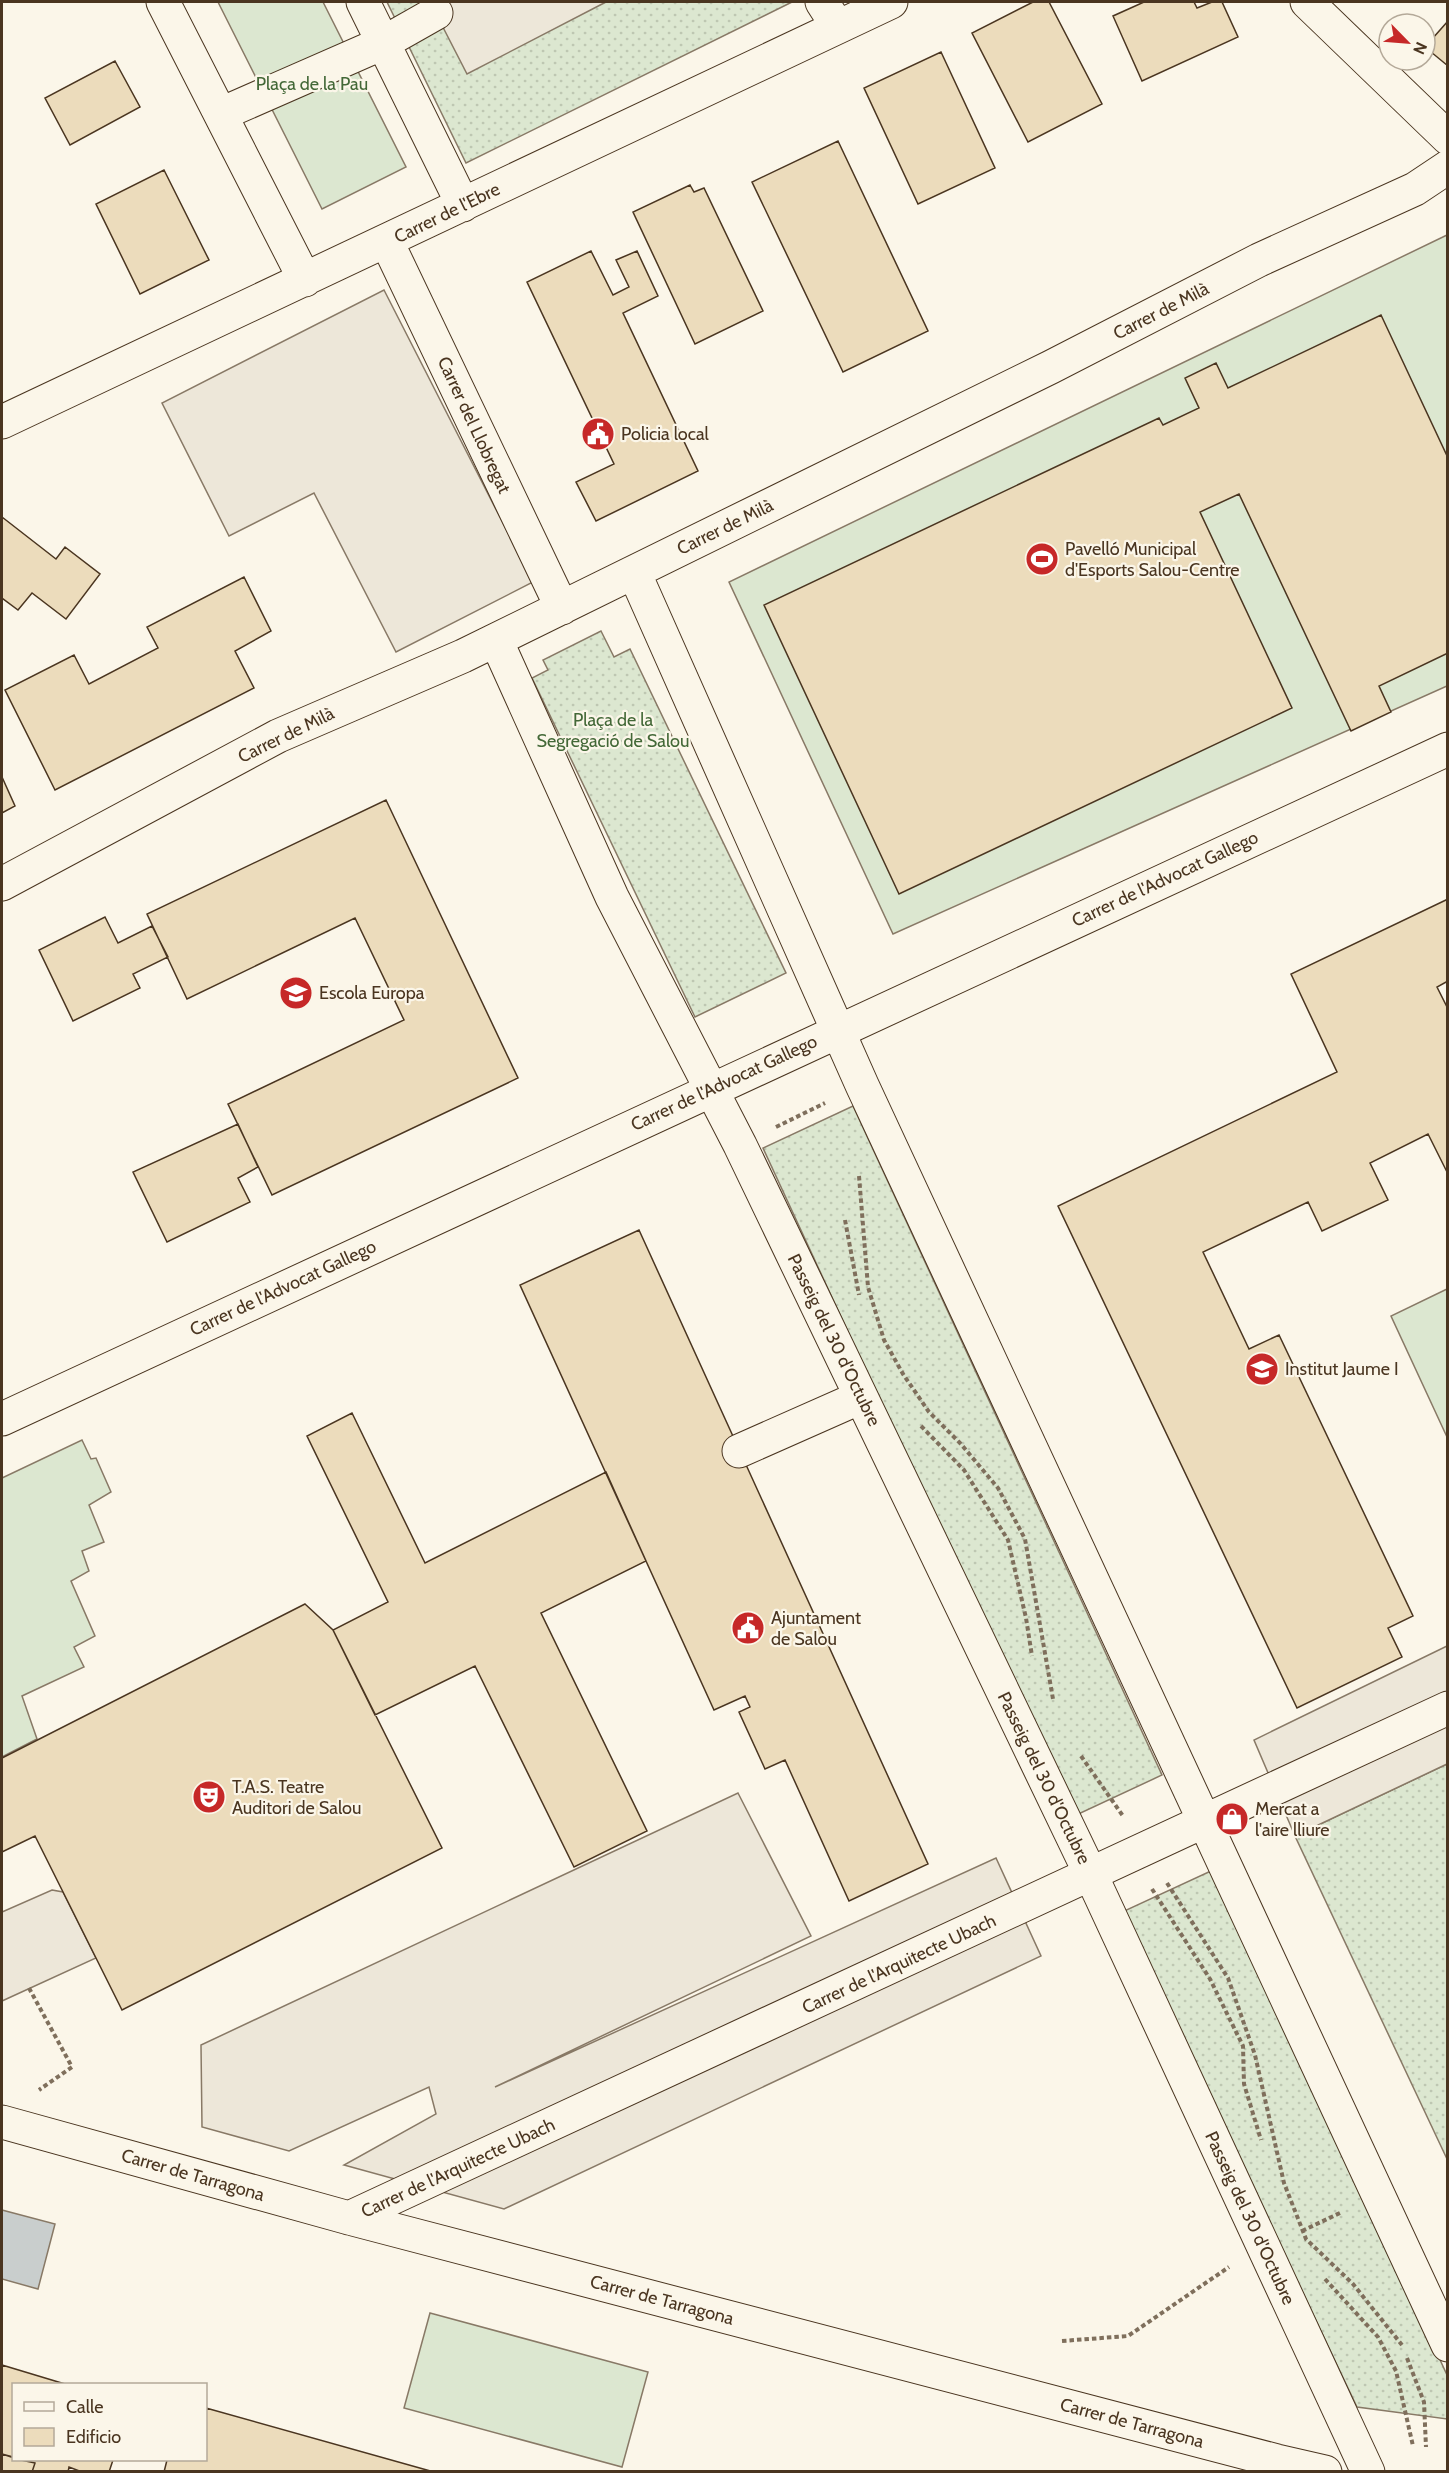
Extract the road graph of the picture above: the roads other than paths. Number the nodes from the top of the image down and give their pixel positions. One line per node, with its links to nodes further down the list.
1 (163, 2): 8 (street)
2 (363, 2): 7 (street)
3 (891, 2): 6 (street, Carrer de l'Ebre)
4 (1307, 2): 9 (street)
5 (436, 13): 7 (street)
6 (830, 14): 11 (street, Carrer de l'Ebre)
7 (383, 43): 8 (street); 11 (street)
8 (221, 114): 13 (street)
9 (1448, 138)
10 (1448, 167): 15 (street, Carrer de Milà)
11 (463, 205): 12 (street, Carrer de l'Ebre)
12 (387, 242): 13 (street, Carrer de l'Ebre); 16 (street, Carrer del Llobregat)
13 (305, 280): 14 (street, Carrer de l'Ebre)
14 (2, 423)
15 (633, 572): 16 (street, Carrer de Milà); 20 (street)
16 (562, 608): 17 (street, Carrer de Milà)
17 (496, 640): 19 (street, Carrer de Milà); 21 (street)
18 (1448, 749): 20 (street, Carrer de l'Advocat Gallego)
19 (2, 884)
20 (837, 1030): 21 (street, Carrer de l'Advocat Gallego); 26 (street)
21 (713, 1088): 22 (street, Passeig del 30 d'Octubre); 23 (street, Carrer de l'Advocat Gallego)
22 (861, 1397): 24 (street); 27 (street, Passeig del 30 d'Octubre)
23 (2, 1419)
24 (739, 1451)
25 (1448, 1708): 26 (street, Carrer de l'Arquitecte Ubach)
26 (1203, 1821): 27 (street, Carrer de l'Arquitecte Ubach); 30 (street)
27 (1090, 1875): 29 (street, Carrer de l'Arquitecte Ubach); 32 (street, Passeig del 30 d'Octubre)
28 (2, 2122): 29 (street, Carrer de Tarragona)
29 (349, 2218): 31 (street, Carrer de Tarragona)
30 (1448, 2345)
31 (1325, 2472)
32 (1368, 2472)

